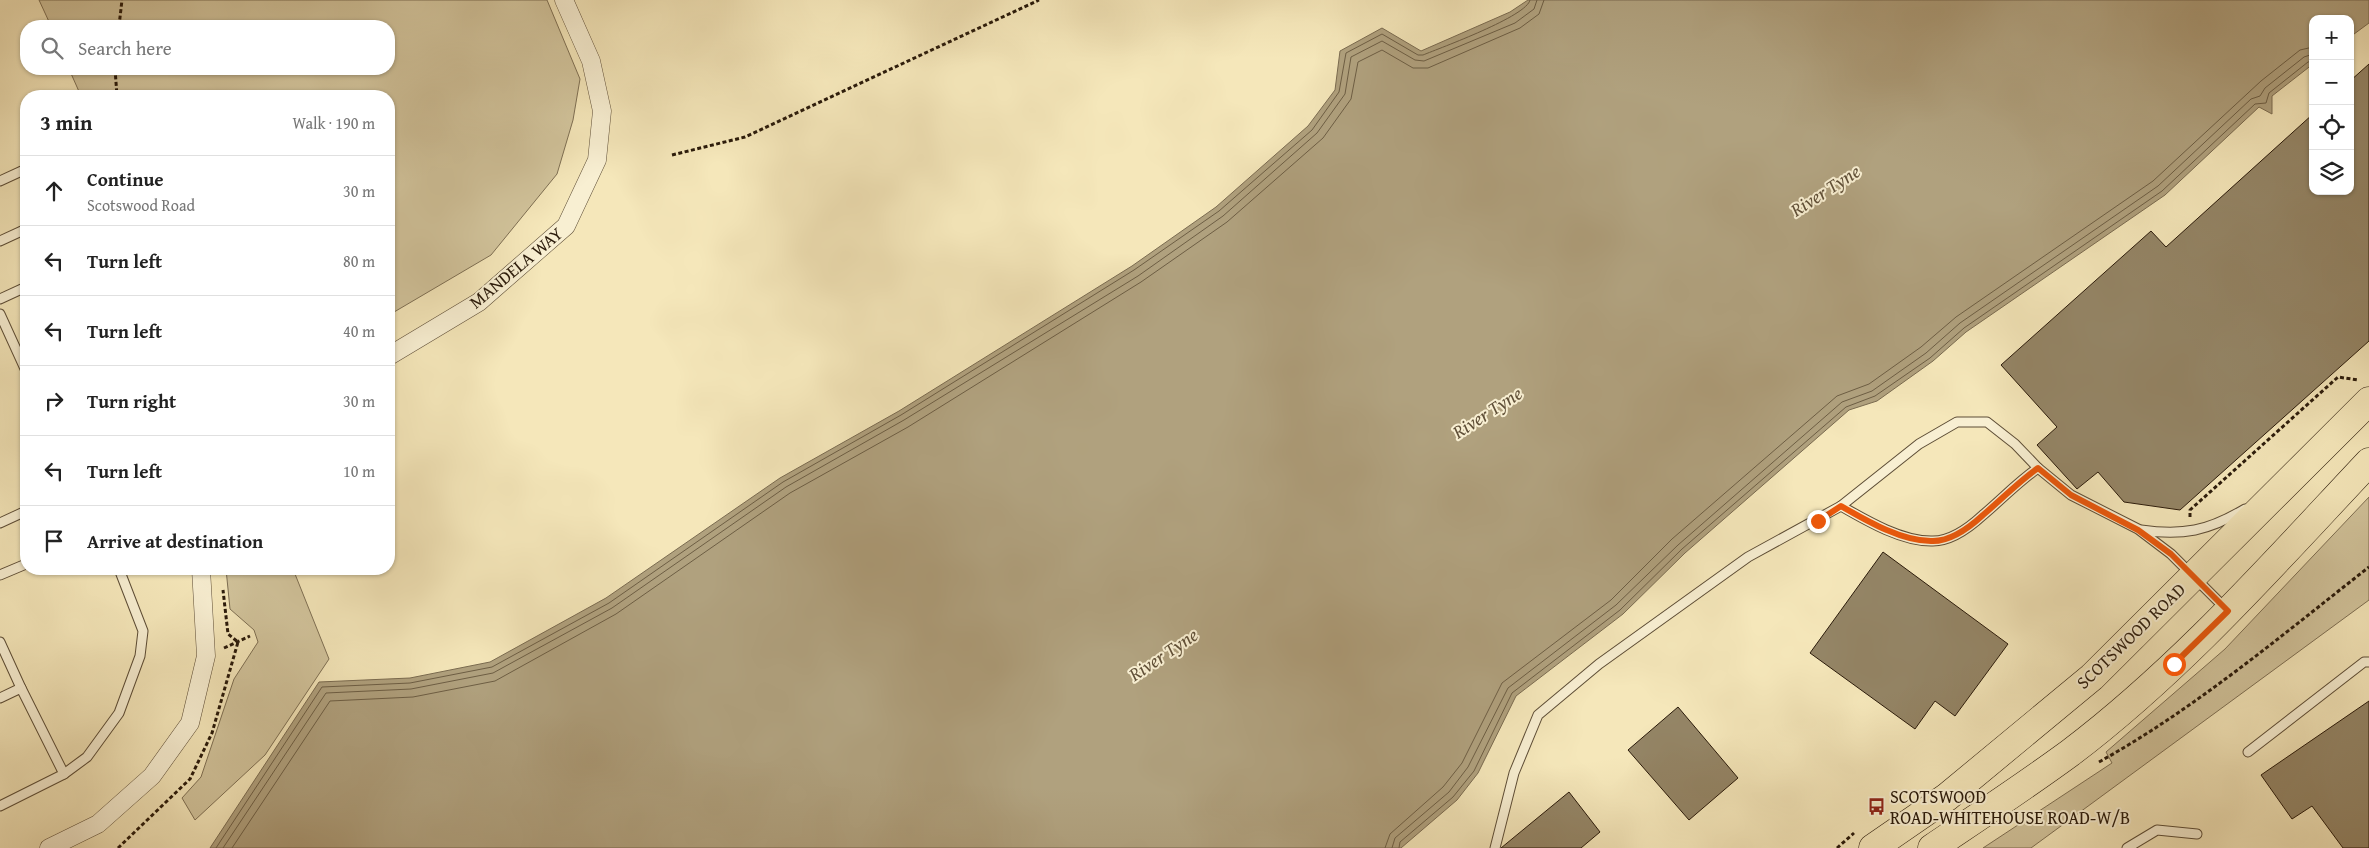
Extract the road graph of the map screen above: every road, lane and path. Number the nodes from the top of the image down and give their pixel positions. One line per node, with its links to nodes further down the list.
1 (122, 0): 4 (path)
2 (564, 0): 15 (street, MANDELA WAY)
3 (1040, 0): 7 (path)
4 (120, 20)
5 (115, 75): 6 (path)
6 (117, 90)
7 (672, 155)
8 (20, 172): 9 (lane)
9 (0, 181)
10 (20, 232): 11 (lane)
11 (0, 241)
12 (20, 290): 13 (lane)
13 (0, 299)
14 (0, 314): 16 (lane)
15 (395, 352)
16 (20, 358)
17 (2365, 391): 20 (main road, SCOTSWOOD ROAD); 23 (path)
18 (2369, 462): 32 (main road)
19 (2038, 468): 21 (lane); 21 (lane); 25 (lane)
20 (2292, 478): 25 (lane); 31 (main road, SCOTSWOOD ROAD)
21 (1841, 506): 45 (lane)
22 (20, 514): 24 (lane)
23 (2190, 522)
24 (0, 523)
25 (2138, 530): 31 (lane)
26 (20, 567): 28 (lane)
27 (2369, 567): 40 (path)
28 (0, 575)
29 (121, 575): 41 (lane)
30 (201, 575): 35 (street)
31 (2194, 576): 32 (lane); 46 (main road, SCOTSWOOD ROAD)
32 (2228, 611): 47 (main road)
33 (250, 636): 35 (path)
34 (0, 642): 37 (lane)
35 (206, 656): 44 (street)
36 (2369, 662): 39 (lane)
37 (21, 688): 38 (lane); 41 (lane)
38 (0, 698)
39 (2248, 752)
40 (2098, 763)
41 (64, 774): 42 (lane)
42 (0, 806)
43 (2197, 834): 48 (lane)
44 (49, 848)
45 (1495, 848)
46 (1873, 848)
47 (1932, 848)
48 (2126, 848)

